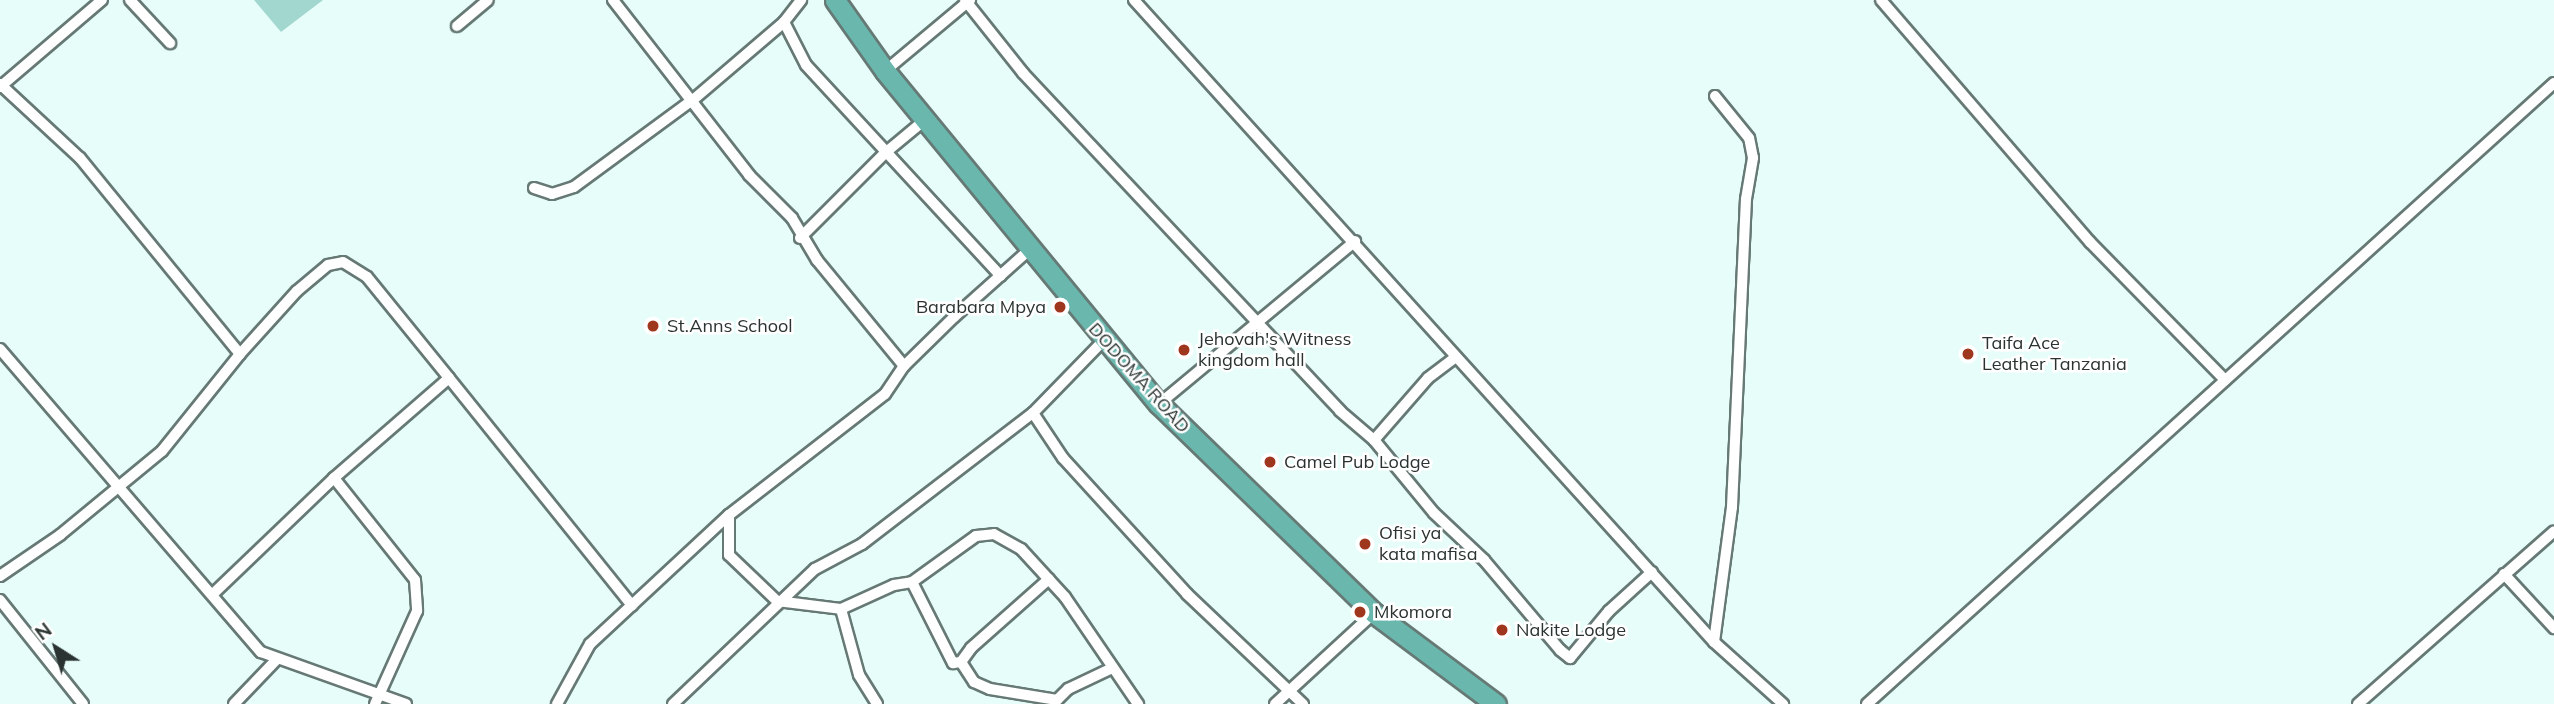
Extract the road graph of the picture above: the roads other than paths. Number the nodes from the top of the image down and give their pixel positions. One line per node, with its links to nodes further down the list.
1 (102, 0): 15 (street)
2 (130, 0): 12 (street)
3 (488, 0): 11 (street)
4 (613, 0): 17 (street)
5 (801, 0): 10 (street)
6 (835, 0): 13 (highway, DODOMA ROAD)
7 (1133, 0): 22 (street)
8 (1881, 0): 32 (street)
9 (967, 1): 13 (street); 25 (street)
10 (785, 22): 17 (street); 19 (street)
11 (457, 26)
12 (170, 43)
13 (885, 71): 18 (highway, DODOMA ROAD)
14 (2554, 83): 32 (street)
15 (0, 86): 28 (street)
16 (1715, 96): 52 (street)
17 (694, 99): 20 (street); 21 (street)
18 (926, 120): 19 (street); 23 (highway, DODOMA ROAD)
19 (885, 153): 21 (street); 24 (street)
20 (534, 188)
21 (800, 238): 30 (street)
22 (1355, 241): 25 (street); 29 (street)
23 (1029, 250): 24 (street); 26 (highway, DODOMA ROAD)
24 (1001, 276): 30 (street)
25 (1260, 321): 33 (street); 35 (street)
26 (1104, 340): 33 (highway, DODOMA ROAD); 34 (street)
27 (0, 349): 37 (street)
28 (240, 354): 31 (street); 37 (street)
29 (1455, 358): 35 (street); 40 (street)
30 (904, 366): 38 (street)
31 (449, 378): 36 (street); 48 (street)
32 (2225, 380): 69 (street)
33 (1158, 404): 50 (highway, DODOMA ROAD)
34 (1033, 413): 47 (street); 56 (street)
35 (1374, 440): 40 (street)
36 (334, 478): 45 (street); 57 (street)
37 (117, 489): 42 (street); 45 (street)
38 (729, 515): 47 (street); 48 (street)
39 (2554, 531): 41 (street)
40 (1652, 572): 52 (street)
41 (2504, 574): 51 (street); 70 (street)
42 (0, 576)
43 (1049, 579): 44 (street); 54 (street); 55 (street)
44 (912, 582): 49 (street); 54 (street)
45 (213, 594): 53 (street)
46 (0, 600): 58 (street)
47 (777, 601): 49 (street); 62 (street)
48 (632, 606): 61 (street)
49 (841, 609): 63 (street)
50 (1374, 613): 56 (street); 67 (highway, DODOMA ROAD)
51 (2554, 628)
52 (1714, 642): 68 (street)
53 (276, 659): 57 (street); 59 (street)
54 (961, 662): 55 (street)
55 (1111, 668): 64 (street)
56 (1290, 691): 65 (street); 66 (street)
57 (377, 700): 60 (street)
58 (83, 704)
59 (234, 704)
60 (405, 704)
61 (557, 704)
62 (673, 704)
63 (877, 704)
64 (1138, 704)
65 (1275, 704)
66 (1303, 704)
67 (1496, 704)
68 (1783, 704)
69 (1867, 704)
70 (2358, 704)

